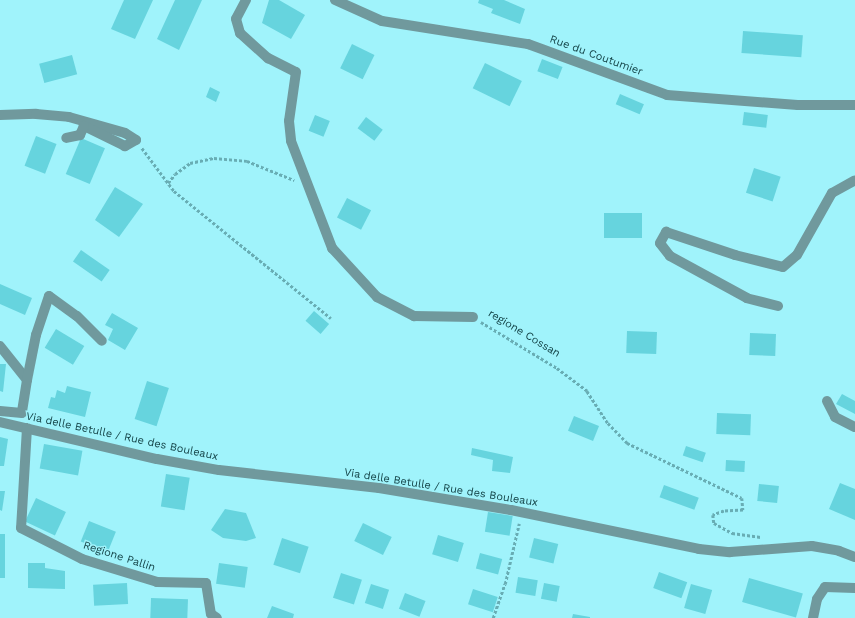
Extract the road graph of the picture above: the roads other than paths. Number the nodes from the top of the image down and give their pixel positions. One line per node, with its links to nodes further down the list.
1 (246, 0): 8 (street, regione Cossan)
2 (334, 0): 3 (street, Rue du Coutumier)
3 (855, 106)
4 (0, 116): 5 (street)
5 (66, 138)
6 (855, 180): 7 (street)
7 (778, 306)
8 (472, 317)
9 (102, 341): 11 (street)
10 (0, 346): 11 (street)
11 (27, 380): 13 (street)
12 (827, 401): 15 (street)
13 (0, 411)
14 (0, 422): 16 (street, Via delle Betulle / Rue des Bouleaux)
15 (855, 427)
16 (27, 428): 17 (street, Via delle Betulle / Rue des Bouleaux); 19 (street, Regione Pallin)
17 (855, 558)
18 (855, 588): 20 (street)
19 (217, 618)
20 (813, 618)

